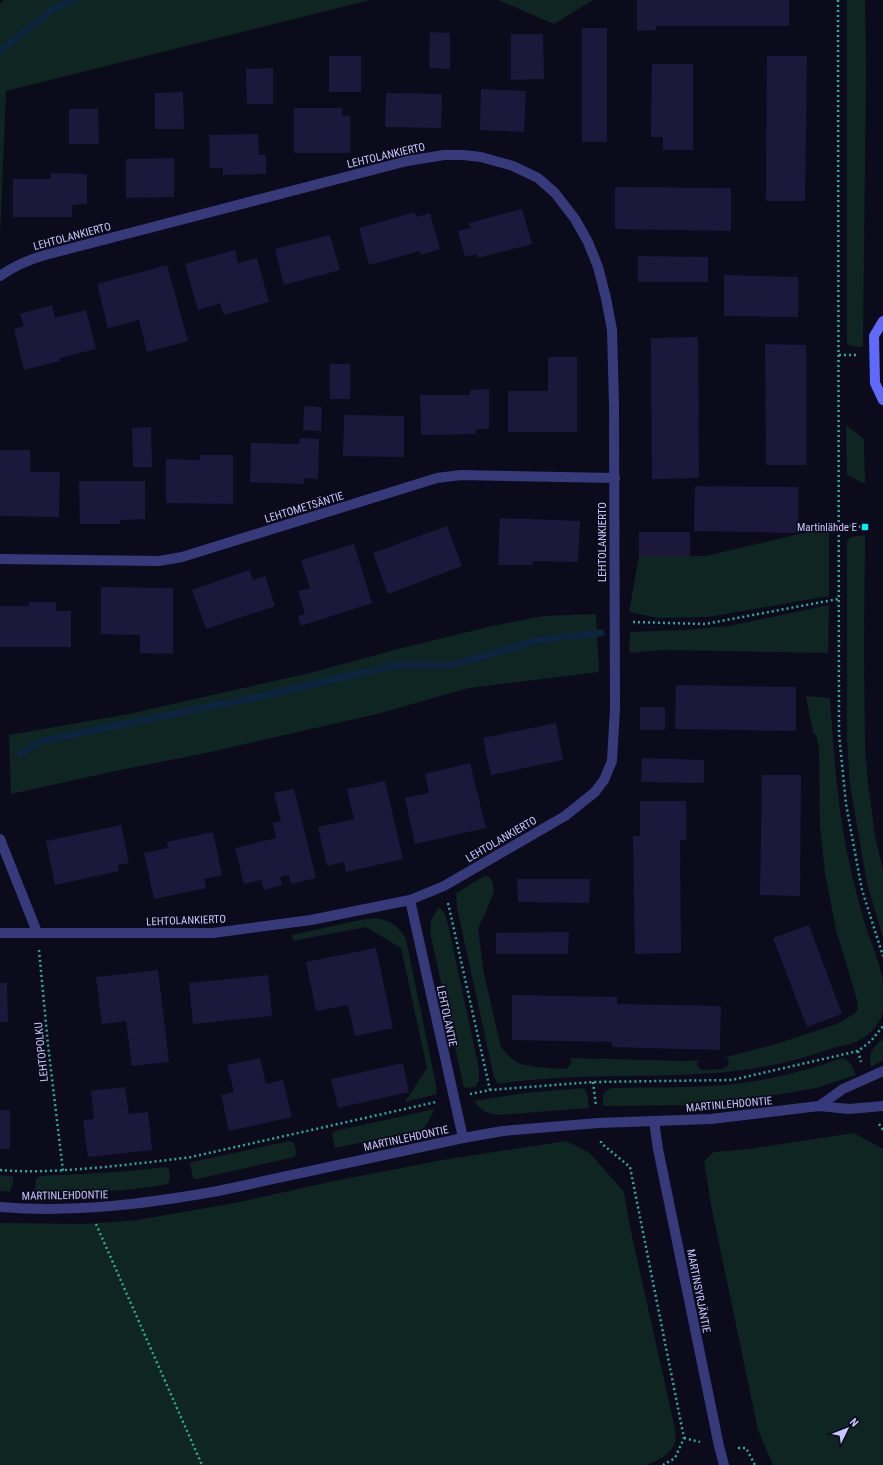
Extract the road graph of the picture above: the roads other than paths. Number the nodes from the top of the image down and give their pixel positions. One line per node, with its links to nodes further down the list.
1 (0, 276): 4 (street, LEHTOLANKIERTO)
2 (883, 321): 3 (main road)
3 (883, 400)
4 (615, 478): 5 (street, LEHTOMETSÄNTIE); 7 (street, LEHTOLANKIERTO)
5 (0, 559)
6 (0, 839): 9 (street)
7 (410, 900): 9 (street, LEHTOLANKIERTO); 14 (street, LEHTOLANTIE)
8 (0, 932): 9 (street, LEHTOLANKIERTO)
9 (37, 932)
10 (883, 1071): 11 (street, MARTINLEHDONTIE)
11 (819, 1106): 12 (street, MARTINLEHDONTIE); 13 (street, MARTINLEHDONTIE)
12 (883, 1106)
13 (654, 1121): 14 (street, MARTINLEHDONTIE); 16 (street, MARTINSYRJÄNTIE)
14 (463, 1138): 15 (street, MARTINLEHDONTIE)
15 (0, 1207)
16 (724, 1465)

